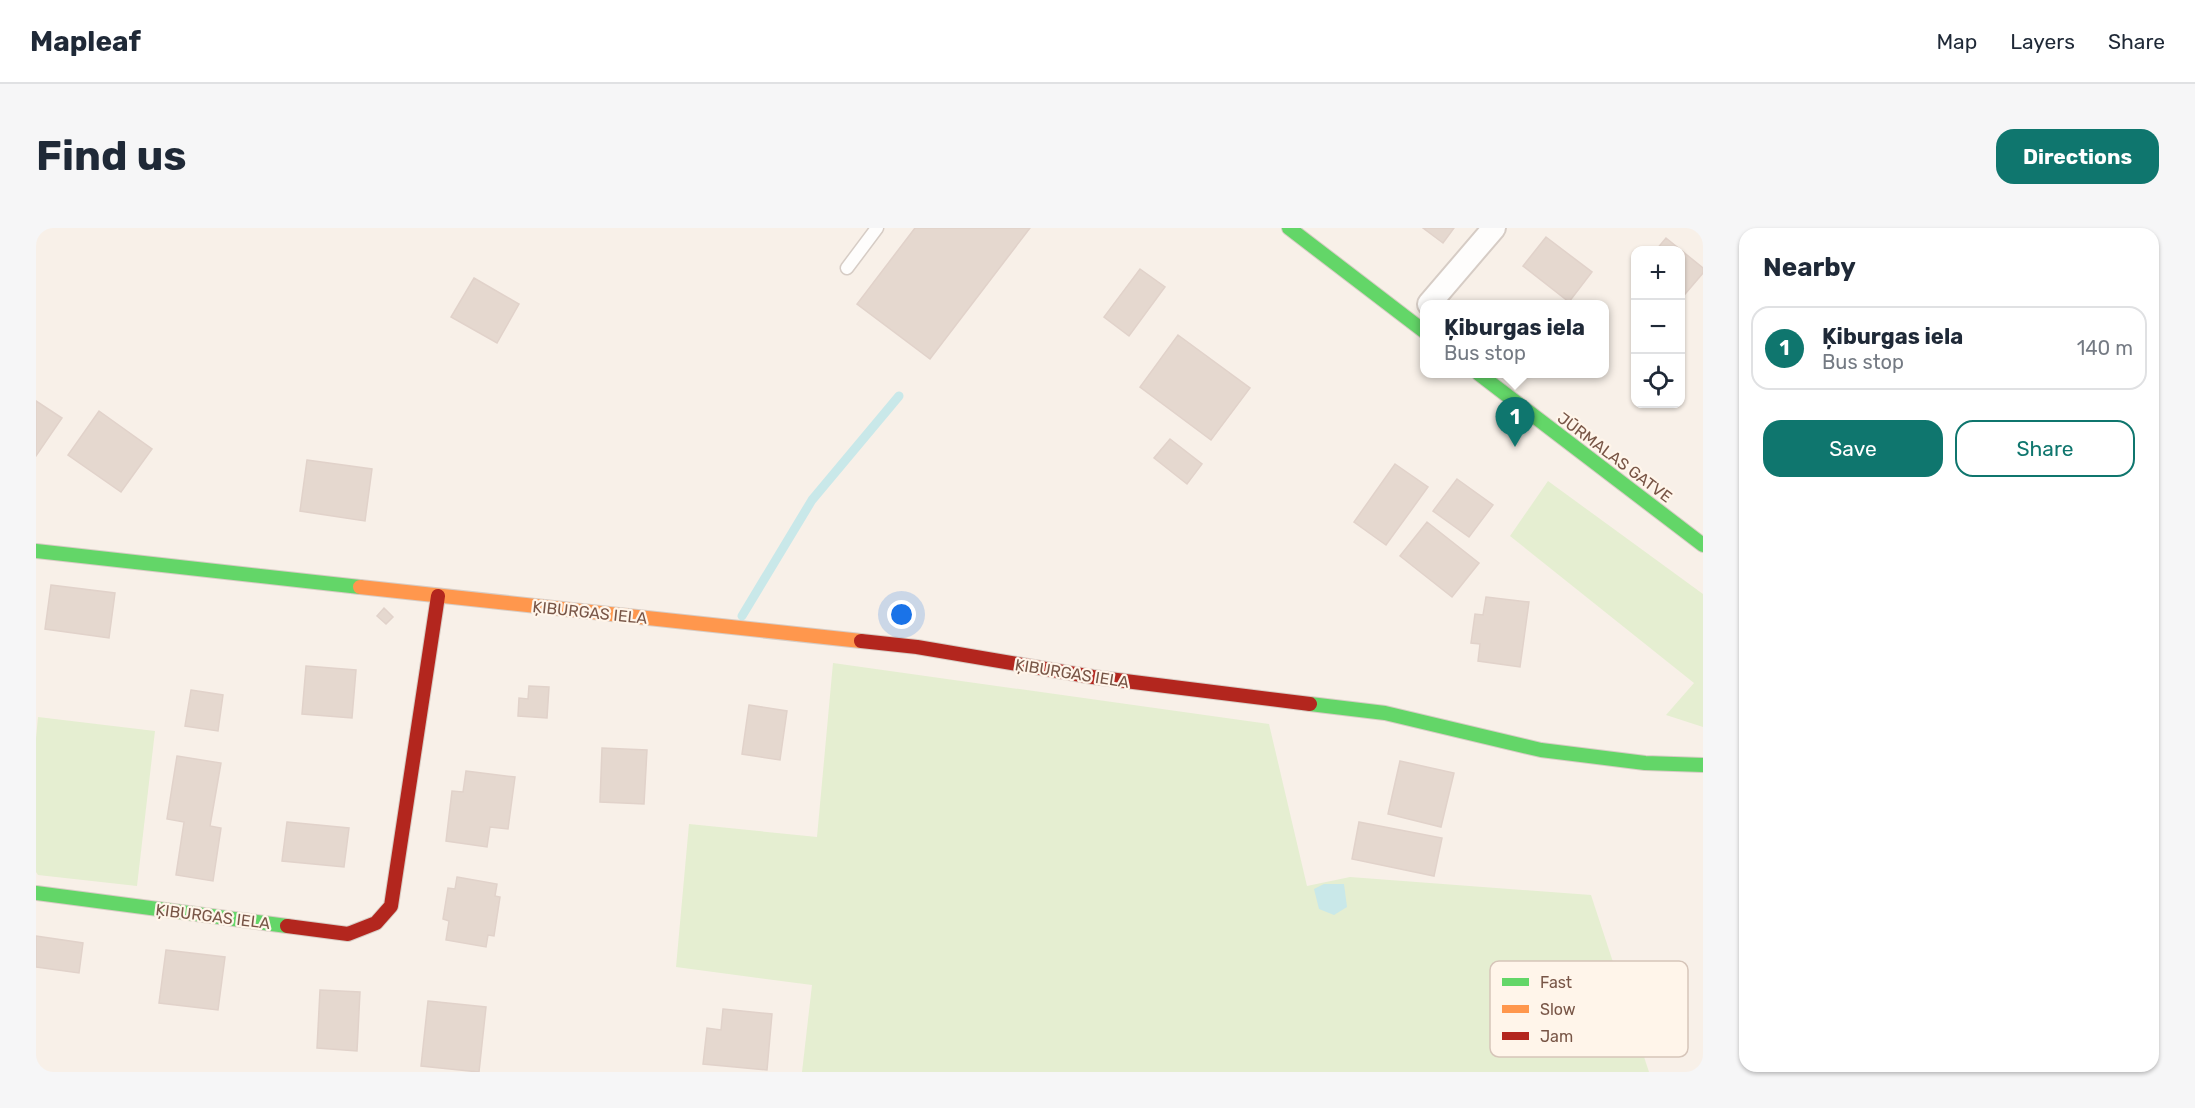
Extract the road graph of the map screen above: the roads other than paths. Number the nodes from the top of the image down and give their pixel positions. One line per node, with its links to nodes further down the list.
1 (877, 228): 4 (lane)
2 (1289, 228): 6 (street)
3 (1494, 228): 5 (street)
4 (847, 268)
5 (1432, 300)
6 (1420, 321)
7 (1484, 378): 8 (street, JŪRMALAS GATVE)
8 (1703, 545)
9 (37, 557): 10 (street, ĶIBURGAS IELA)
10 (438, 596): 11 (street, ĶIBURGAS IELA); 12 (street, ĶIBURGAS IELA)
11 (1703, 765)
12 (36, 893)

